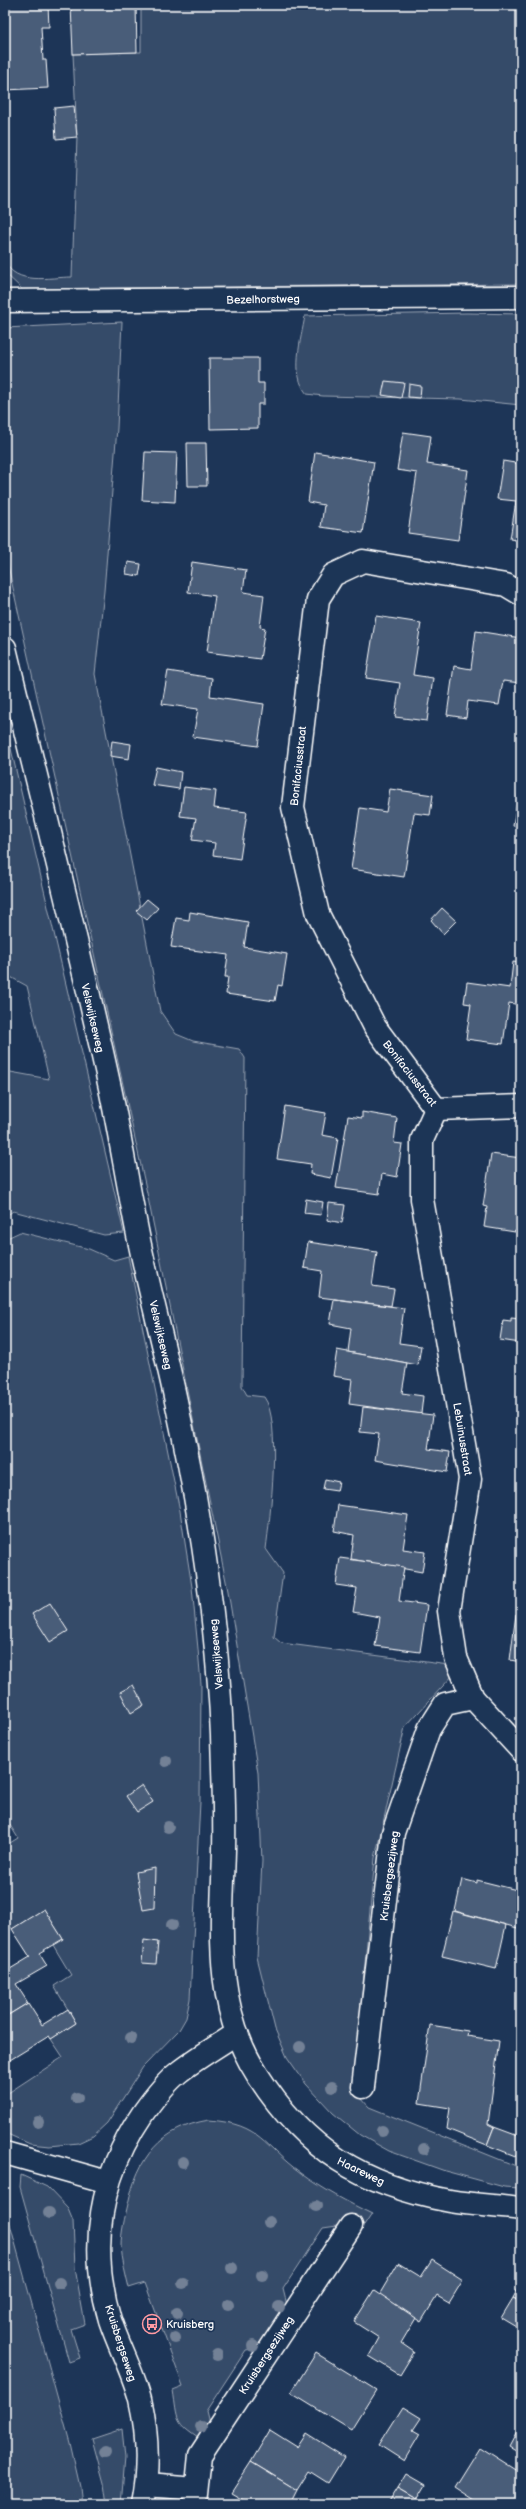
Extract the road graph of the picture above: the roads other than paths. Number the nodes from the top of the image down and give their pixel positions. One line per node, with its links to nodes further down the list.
1 (521, 297): 2 (street, Bezelhorstweg)
2 (5, 302)
3 (521, 594): 6 (street, Bonifaciusstraat)
4 (5, 648): 9 (street, Velswijkseweg)
5 (521, 1106): 6 (street, Bonifaciusstraat)
6 (436, 1109): 7 (street, Lebuinusstraat)
7 (474, 1698): 8 (street, Lebuinusstraat); 10 (street, Kruisbergsezijweg)
8 (521, 1750)
9 (237, 2033): 12 (street, Kruisbergseweg); 13 (street, Haareweg)
10 (363, 2086)
11 (5, 2153): 12 (street)
12 (108, 2182): 15 (street, Kruisbergseweg)
13 (521, 2209)
14 (351, 2226): 16 (street, Kruisbergsezijweg)
15 (144, 2495): 16 (street, Kruisbergsezijweg)
16 (195, 2496)

